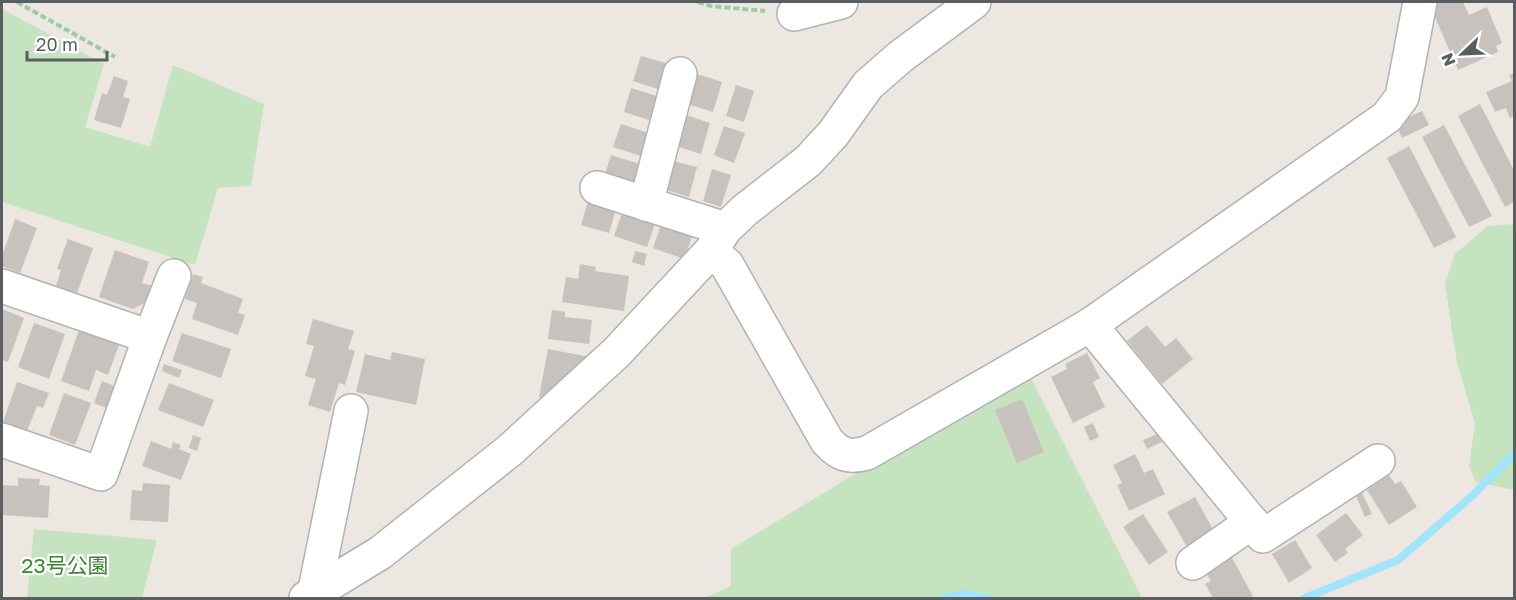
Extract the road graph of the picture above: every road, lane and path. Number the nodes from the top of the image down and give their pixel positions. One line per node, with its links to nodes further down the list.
1 (17, 2): 7 (path)
2 (698, 2): 6 (path)
3 (842, 2): 6 (street)
4 (974, 2): 11 (street)
5 (1420, 2): 14 (street)
6 (794, 14)
7 (115, 57)
8 (680, 74): 10 (street)
9 (597, 188): 10 (street)
10 (646, 204): 11 (street)
11 (718, 240): 14 (street); 21 (street)
12 (174, 276): 15 (street)
13 (2, 286): 15 (street)
14 (1090, 325): 19 (street)
15 (150, 337): 17 (street)
16 (351, 411): 21 (street)
17 (2, 440)
18 (1378, 461): 19 (street)
19 (1252, 522): 20 (street)
20 (1193, 563)
21 (310, 597)

